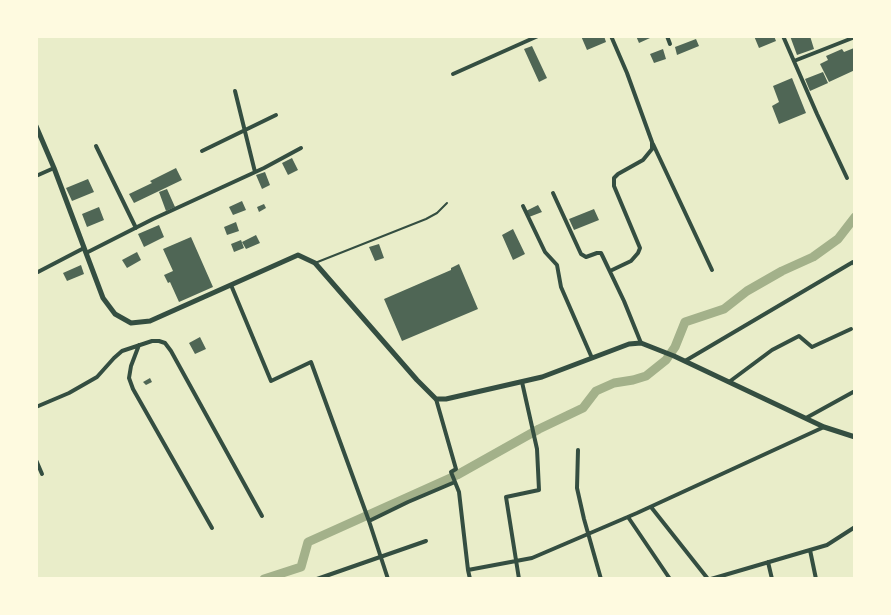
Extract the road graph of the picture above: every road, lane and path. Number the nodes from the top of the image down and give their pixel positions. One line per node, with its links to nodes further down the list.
1 (538, 36): 8 (street)
2 (611, 36): 13 (street)
3 (667, 36): 6 (street)
4 (783, 36): 7 (street)
5 (855, 37): 7 (street)
6 (670, 44)
7 (794, 61): 20 (street)
8 (453, 74)
9 (235, 91): 12 (street)
10 (276, 115): 12 (street)
11 (36, 126): 17 (street)
12 (245, 130): 16 (street); 18 (street)
13 (652, 142): 28 (street); 29 (street)
14 (96, 146): 24 (street)
15 (302, 148): 18 (street)
16 (202, 151)
17 (54, 168): 19 (street); 25 (street)
18 (255, 172): 24 (street)
19 (36, 176)
20 (847, 178)
21 (553, 193): 29 (street)
22 (447, 203): 26 (lane)
23 (523, 206): 35 (street)
24 (136, 228): 25 (street)
25 (85, 250): 30 (street); 31 (street)
26 (315, 262): 31 (street); 40 (street)
27 (855, 265): 36 (street)
28 (712, 270)
29 (610, 271): 33 (street)
30 (36, 273)
31 (231, 285): 52 (street)
32 (851, 329): 38 (street)
33 (641, 343): 35 (street); 36 (street)
34 (139, 345): 41 (street); 50 (street); 54 (street)
35 (592, 358): 37 (street)
36 (685, 361): 38 (street)
37 (522, 382): 40 (street); 59 (street)
38 (728, 382): 42 (street)
39 (855, 391): 42 (street)
40 (436, 399): 48 (street)
41 (36, 407)
42 (806, 418): 43 (street)
43 (824, 427): 44 (street); 49 (street)
44 (855, 437)
45 (578, 450): 55 (street)
46 (36, 460): 47 (street)
47 (42, 474)
48 (455, 482): 52 (street); 61 (street)
49 (651, 507): 51 (street); 68 (street)
50 (262, 516)
51 (628, 517): 55 (street); 67 (street)
52 (369, 521): 58 (street)
53 (855, 526): 57 (street)
54 (212, 528)
55 (589, 534): 59 (street); 66 (street)
56 (426, 541): 58 (street)
57 (810, 550): 60 (street); 70 (street)
58 (380, 557): 62 (street); 63 (street)
59 (515, 561): 61 (street); 65 (street)
60 (768, 562): 68 (street); 69 (street)
61 (468, 570): 64 (street)
62 (317, 579)
63 (388, 579)
64 (470, 579)
65 (519, 579)
66 (601, 579)
67 (670, 579)
68 (709, 579)
69 (772, 579)
70 (816, 579)

